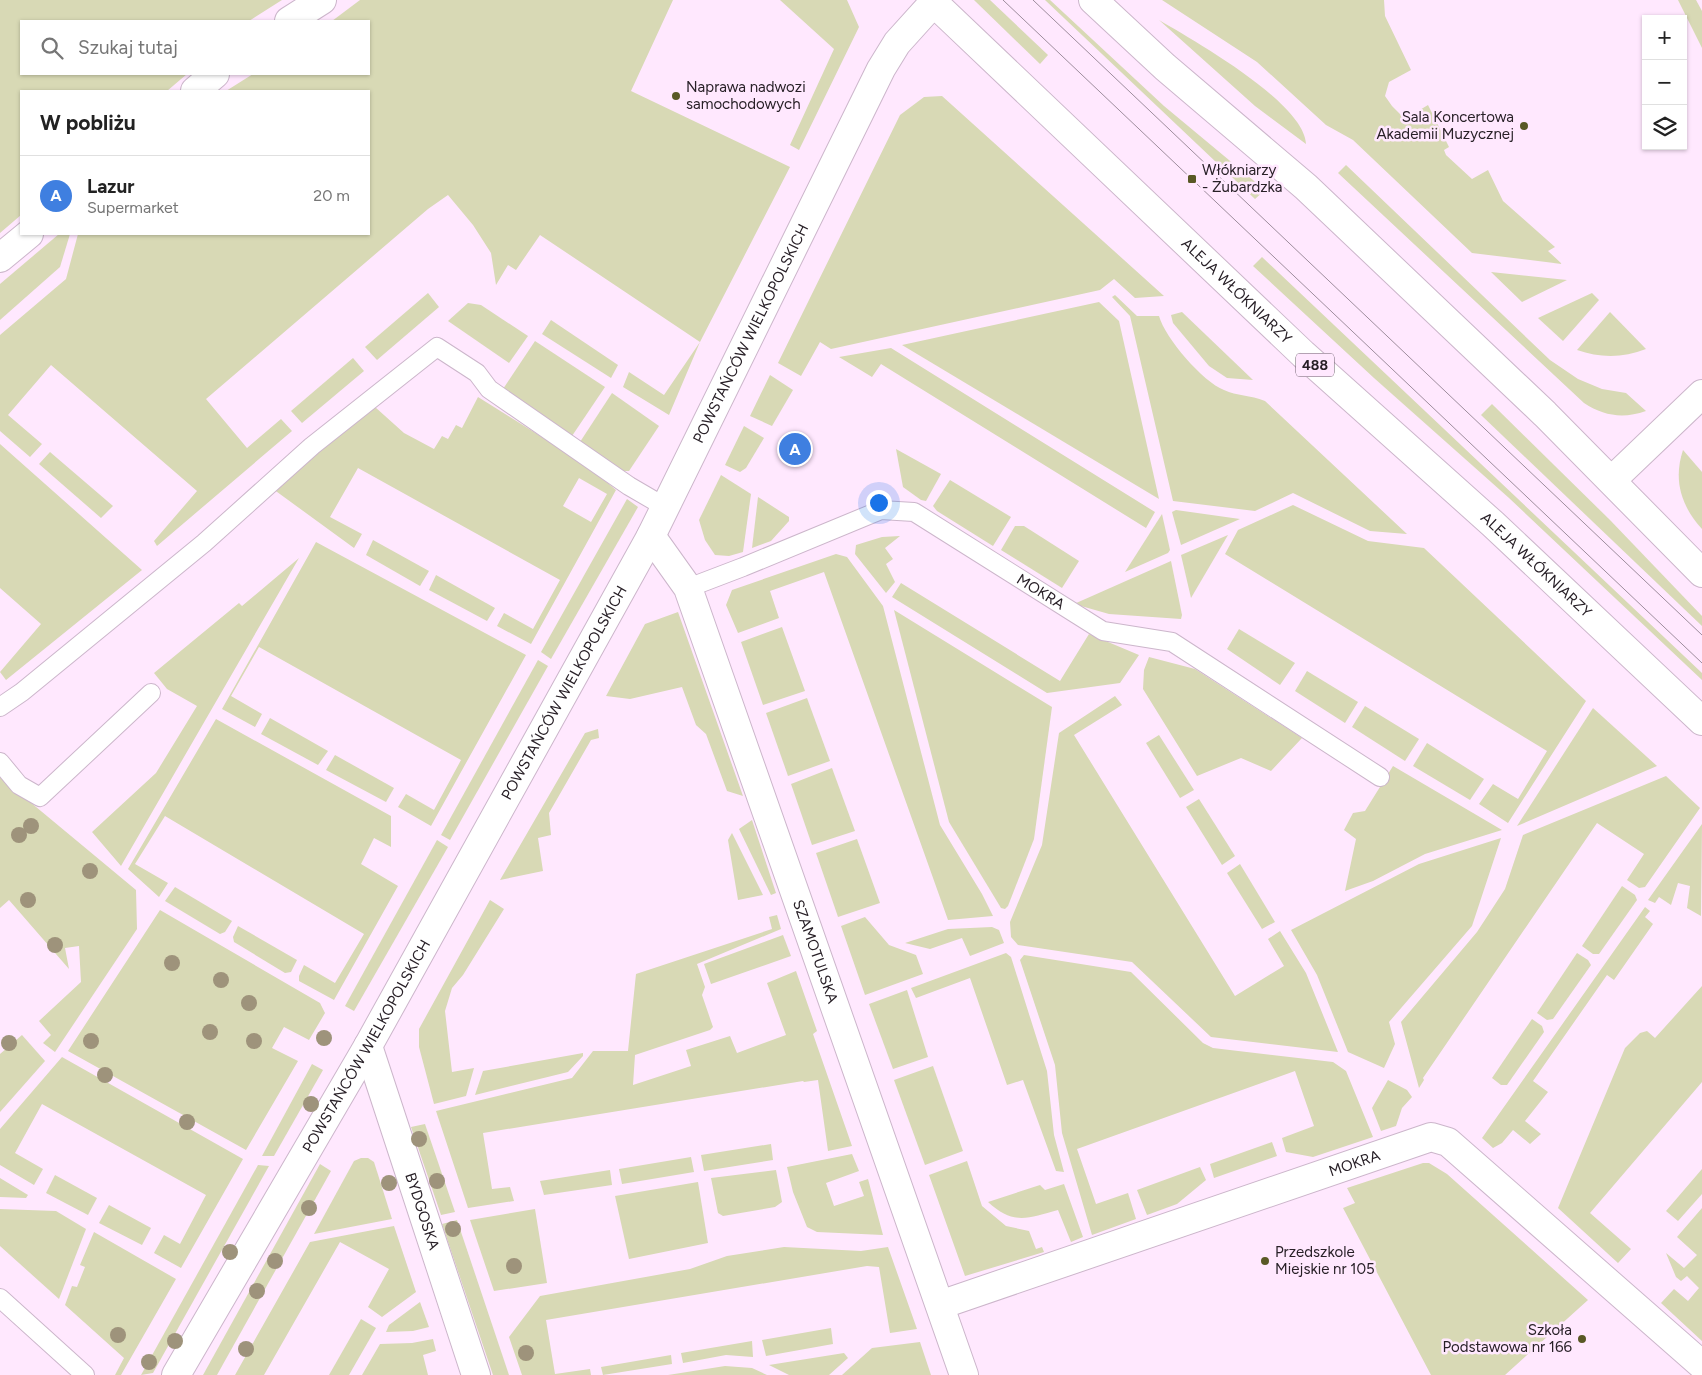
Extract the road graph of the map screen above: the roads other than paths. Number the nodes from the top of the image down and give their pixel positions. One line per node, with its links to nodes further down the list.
1 (322, 0): 4 (street)
2 (1093, 0): 10 (street)
3 (933, 1): 11 (street, POWSTAŃCÓW WIELKOPOLSKICH); 17 (street, ALEJA WŁÓKNIARZY / 488)
4 (291, 20)
5 (214, 75): 6 (street)
6 (196, 90)
7 (28, 235): 8 (street)
8 (0, 258)
9 (1702, 394): 10 (street)
10 (1612, 480): 13 (street)
11 (665, 508): 12 (street, POWSTAŃCÓW WIELKOPOLSKICH); 16 (lane)
12 (651, 536): 14 (street, SZAMOTULSKA); 20 (street, POWSTAŃCÓW WIELKOPOLSKICH)
13 (1702, 573)
14 (688, 588): 19 (lane, MOKRA); 22 (street, SZAMOTULSKA)
15 (151, 693): 18 (lane)
16 (0, 707)
17 (1702, 721)
18 (0, 762)
19 (1380, 776)
20 (368, 1046): 25 (street, POWSTAŃCÓW WIELKOPOLSKICH); 26 (street, BYDGOSKA)
21 (0, 1298): 24 (lane)
22 (940, 1305): 23 (street, MOKRA); 27 (street, SZAMOTULSKA)
23 (1702, 1365)
24 (85, 1375)
25 (176, 1375)
26 (476, 1375)
27 (964, 1375)

